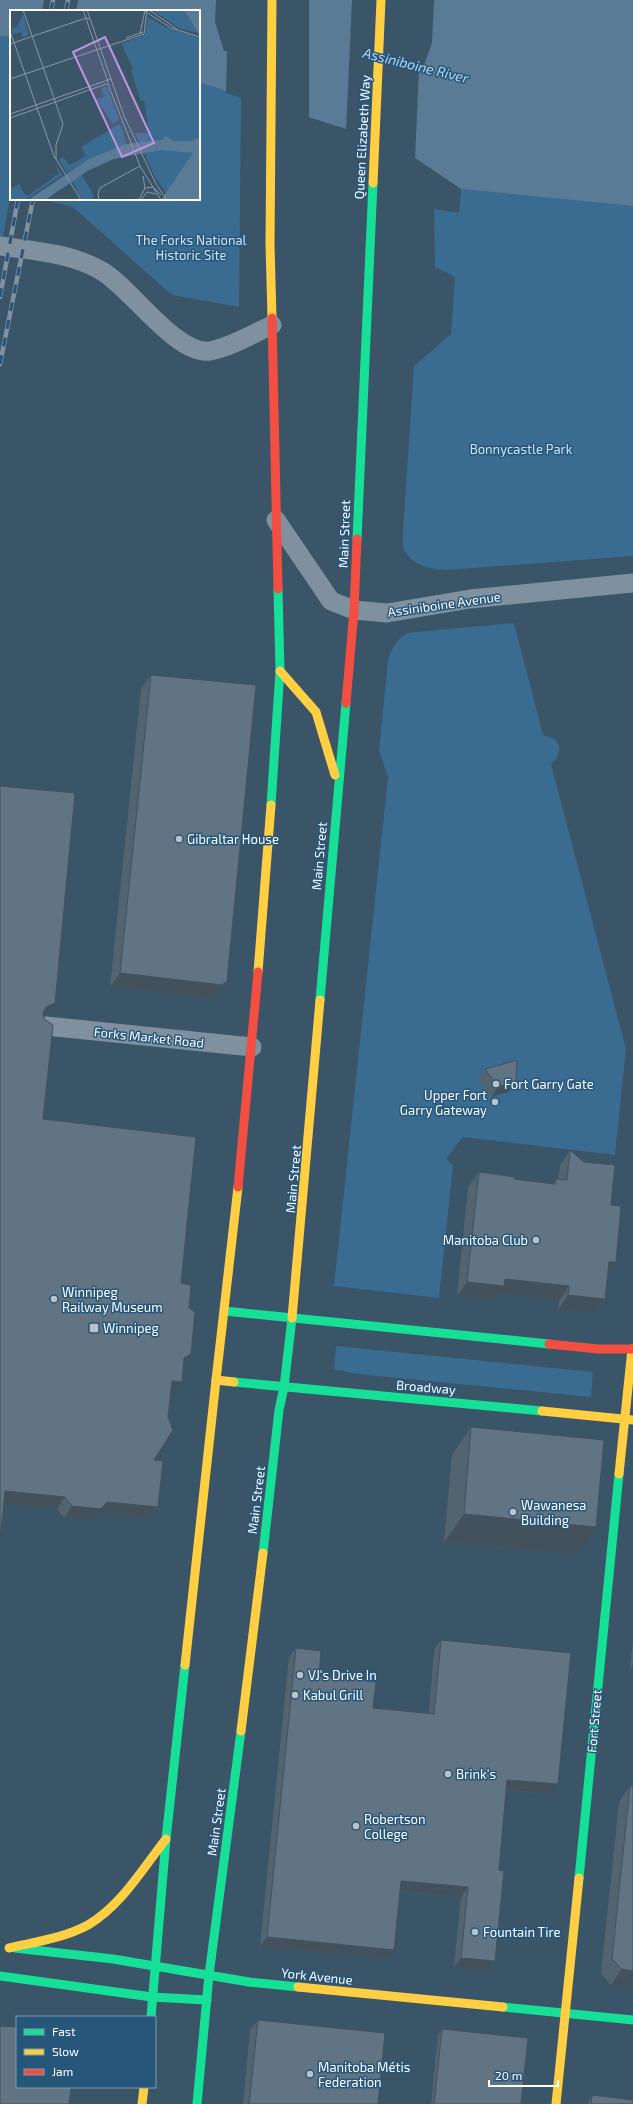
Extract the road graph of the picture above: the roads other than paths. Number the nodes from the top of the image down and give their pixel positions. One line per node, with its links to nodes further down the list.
1 (272, 0): 5 (main road)
2 (381, 0): 4 (main road, Queen Elizabeth Way)
3 (0, 246): 5 (street)
4 (370, 252): 8 (main road, Main Street)
5 (272, 325): 6 (main road)
6 (276, 520): 8 (street, Assiniboine Avenue); 9 (main road)
7 (633, 583): 8 (street, Assiniboine Avenue)
8 (354, 610): 10 (main road, Main Street)
9 (280, 671): 10 (main road); 12 (main road)
10 (338, 787): 14 (main road, Main Street)
11 (46, 1026): 12 (street, Forks Market Road)
12 (252, 1047): 13 (main road)
13 (225, 1311): 14 (main road); 16 (main road)
14 (292, 1318): 15 (main road); 17 (main road, Main Street)
15 (632, 1345): 18 (main road, Fort Street)
16 (216, 1380): 17 (main road, Broadway); 19 (main road)
17 (284, 1387): 18 (main road, Broadway); 22 (main road, Main Street)
18 (628, 1419): 26 (main road, Fort Street)
19 (166, 1839): 20 (main road); 21 (main road)
20 (4, 1947): 21 (main road, York Avenue)
21 (155, 1966): 22 (main road, York Avenue); 24 (main road)
22 (209, 1975): 25 (main road, Main Street); 26 (main road, York Avenue)
23 (0, 1976): 24 (main road)
24 (152, 1997): 25 (main road); 27 (main road)
25 (207, 2000): 31 (main road, Main Street)
26 (566, 2013): 28 (main road, York Avenue); 32 (main road, Fort Street)
27 (151, 2016)
28 (633, 2020)
29 (144, 2088): 30 (main road)
30 (142, 2104)
31 (197, 2104)
32 (556, 2104)

